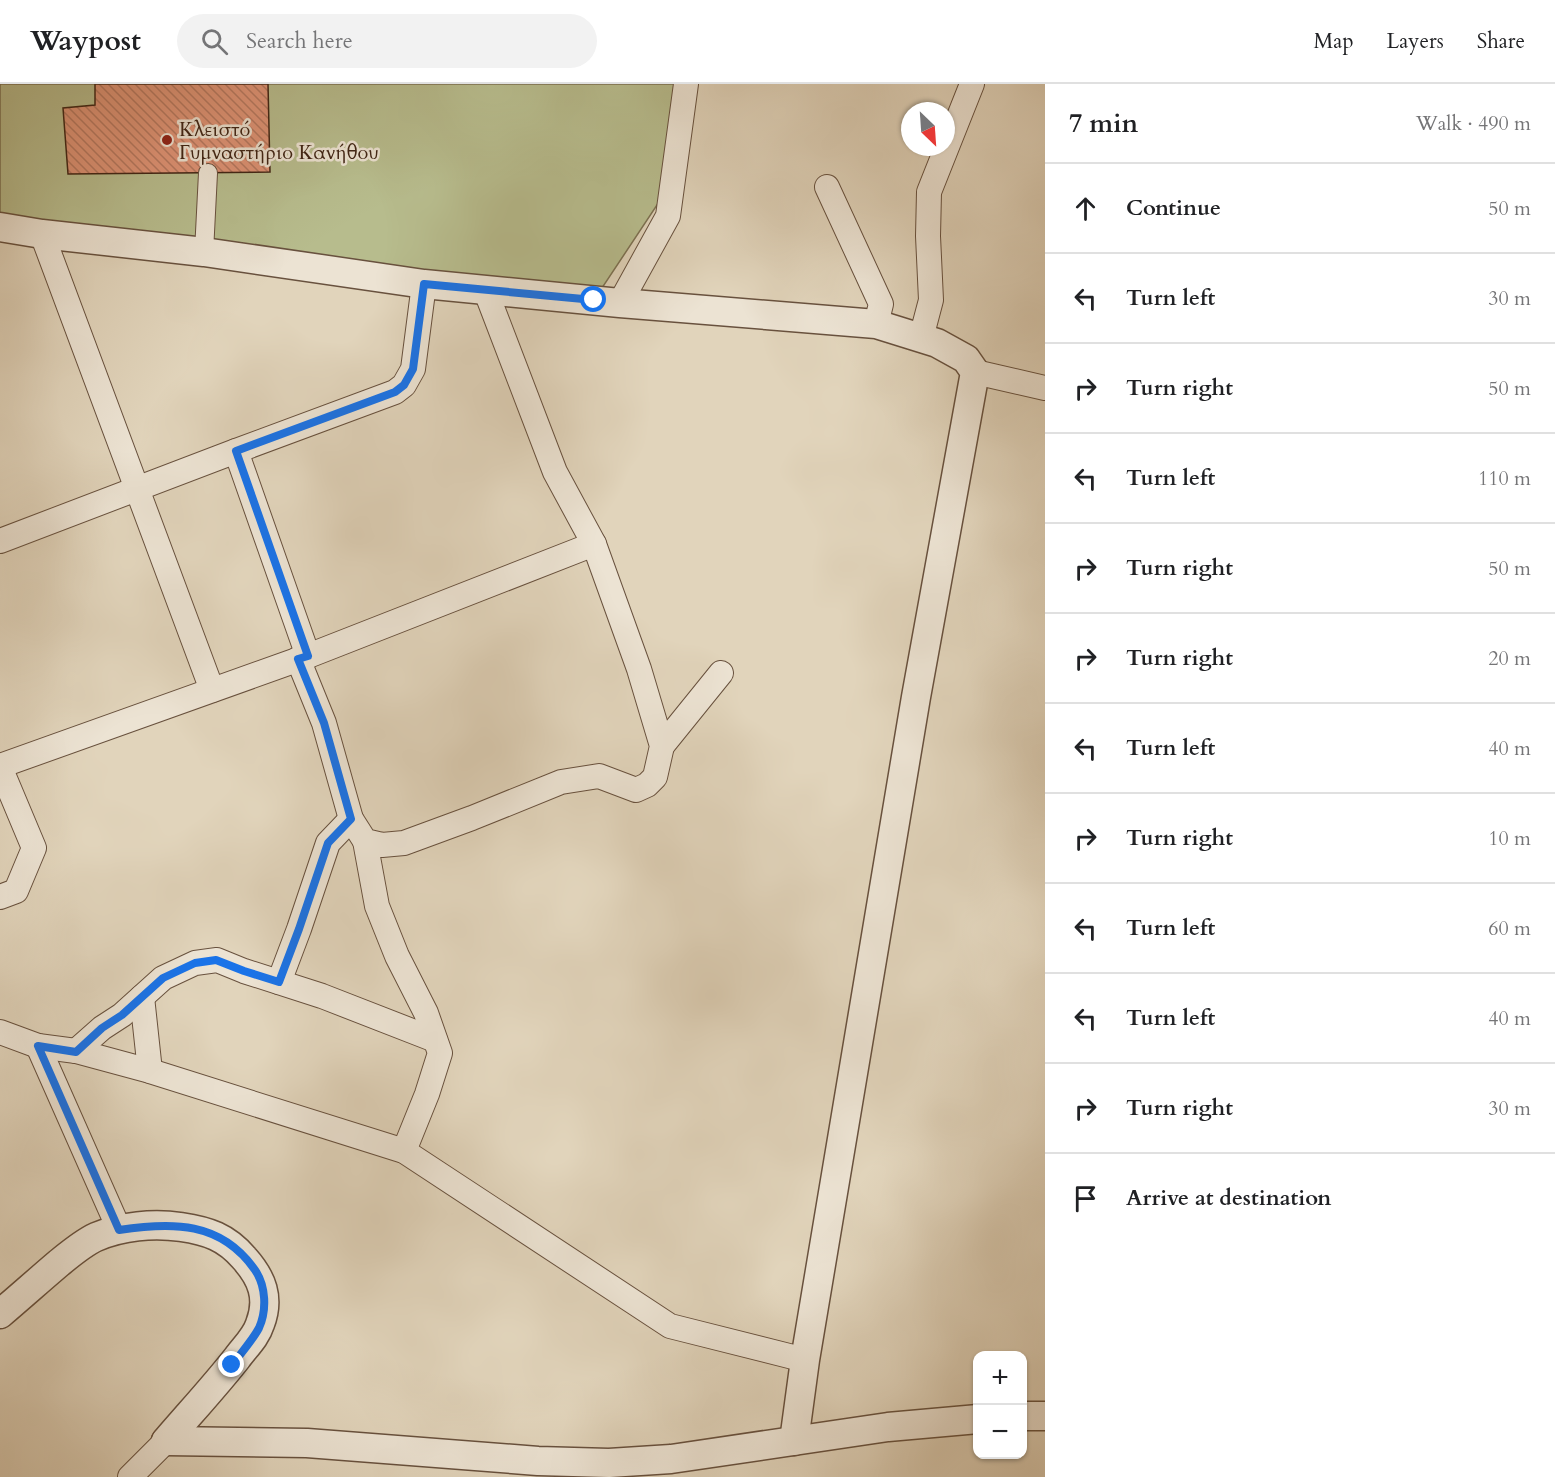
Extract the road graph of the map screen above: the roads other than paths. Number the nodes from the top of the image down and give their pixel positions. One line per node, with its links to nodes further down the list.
1 (686, 84): 10 (street)
2 (972, 84): 12 (street)
3 (208, 172): 7 (street)
4 (827, 187): 11 (street)
5 (0, 227): 6 (street)
6 (42, 234): 7 (street); 16 (street)
7 (204, 252): 8 (street)
8 (424, 284): 9 (street); 15 (street)
9 (485, 289): 10 (street); 18 (street)
10 (620, 303): 11 (street)
11 (878, 314): 12 (street)
12 (921, 338): 13 (street)
13 (975, 372): 14 (street); 37 (street)
14 (1045, 388)
15 (236, 451): 16 (street); 19 (street)
16 (136, 489): 17 (street); 21 (street)
17 (0, 541)
18 (594, 543): 19 (street); 22 (street)
19 (303, 658): 21 (street); 24 (street)
20 (721, 673): 22 (street)
21 (212, 690): 23 (street)
22 (662, 746): 25 (street)
23 (0, 767): 26 (street)
24 (351, 819): 25 (street); 27 (street)
25 (365, 841): 30 (street)
26 (0, 897)
27 (279, 982): 28 (street); 30 (street)
28 (142, 997): 32 (street); 33 (street)
29 (0, 1032): 31 (street)
30 (435, 1040): 34 (street)
31 (38, 1046): 32 (street); 35 (street)
32 (76, 1052): 33 (street)
33 (150, 1071): 34 (street)
34 (404, 1151): 37 (street)
35 (119, 1230): 36 (street); 41 (street)
36 (1, 1313)
37 (805, 1360): 42 (street)
38 (1027, 1416): 39 (street)
39 (1045, 1416)
40 (973, 1419): 42 (street)
41 (166, 1441): 43 (street); 44 (street)
42 (794, 1441): 43 (street)
43 (538, 1469)
44 (130, 1477)

